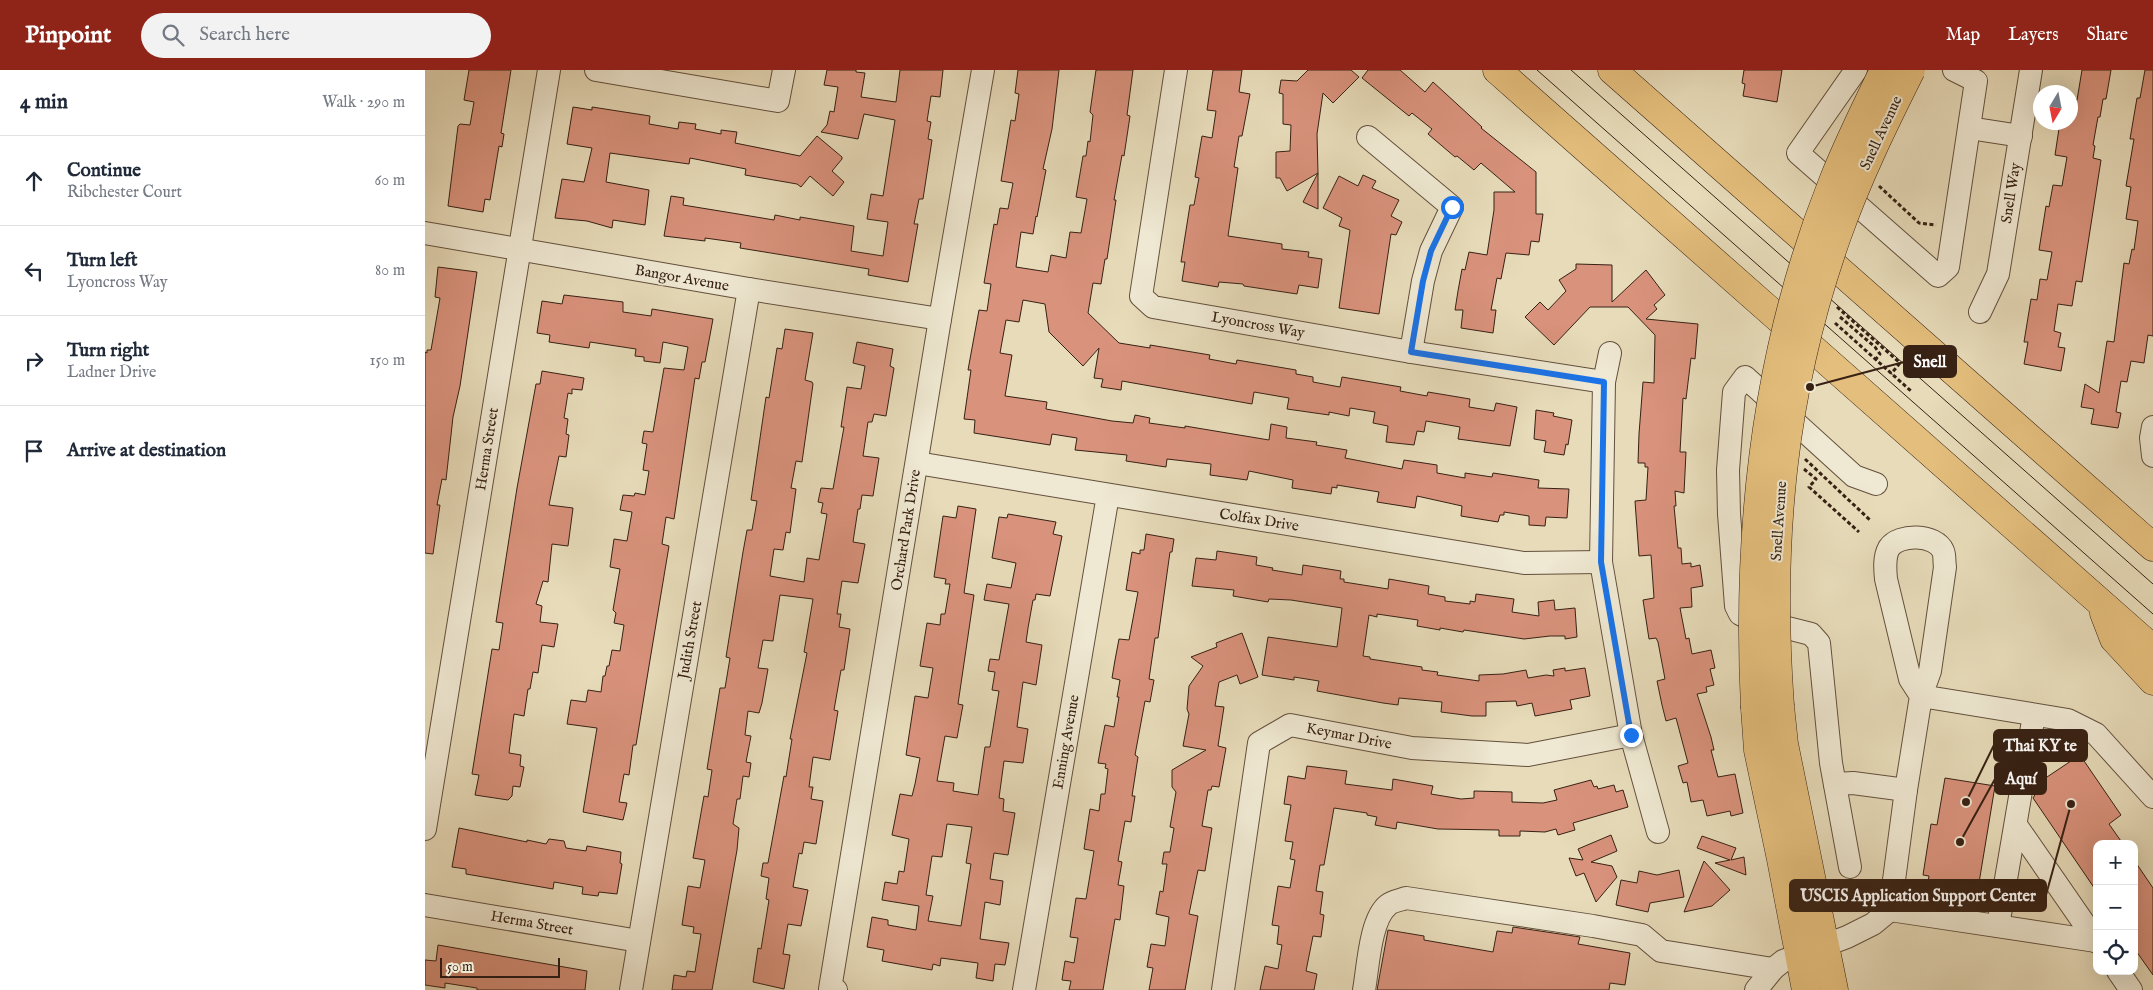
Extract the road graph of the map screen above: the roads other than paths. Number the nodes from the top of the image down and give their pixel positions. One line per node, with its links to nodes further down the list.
1 (549, 70): 17 (street, Herma Street)
2 (596, 70): 3 (street)
3 (784, 70)
4 (983, 70): 20 (street, Orchard Park Drive)
5 (1176, 70): 21 (street, Lyoncross Way)
6 (1497, 70): 31 (main road)
7 (1612, 70): 29 (main road)
8 (1855, 70): 13 (street)
9 (1884, 70): 35 (main road, Snell Avenue, bridge)
10 (1911, 70): 35 (main road, Snell Avenue, bridge)
11 (1954, 70): 13 (street)
12 (2031, 70): 14 (street, Snell Way)
13 (1969, 128): 14 (street)
14 (2021, 136): 19 (street, Snell Way)
15 (1368, 137): 21 (street)
16 (425, 233): 17 (street, Bangor Avenue)
17 (519, 249): 18 (street, Bangor Avenue); 42 (street, Herma Street)
18 (749, 289): 20 (street, Bangor Avenue); 49 (street, Judith Street)
19 (1980, 312)
20 (940, 319): 26 (street, Orchard Park Drive)
21 (1411, 352): 23 (street, Lyoncross Way)
22 (1610, 353): 23 (street)
23 (1604, 382): 30 (street)
24 (2153, 427): 25 (street)
25 (2153, 456)
26 (917, 463): 28 (street, Colfax Drive); 56 (street, Orchard Park Drive)
27 (1876, 484): 38 (street)
28 (1108, 495): 30 (street, Colfax Drive); 57 (street, Enning Avenue)
29 (2153, 547)
30 (1601, 562): 37 (street)
31 (2099, 602): 32 (main road); 33 (main road)
32 (2153, 650)
33 (2153, 681)
34 (1921, 696): 34 (street); 36 (street); 39 (street)
35 (1768, 707): 51 (main road, Snell Avenue); 52 (main road, Snell Avenue)
36 (2034, 715): 40 (street); 41 (street)
37 (1631, 735): 43 (street); 58 (street, Keymar Drive)
38 (1835, 784): 39 (street); 44 (street)
39 (1906, 790): 46 (street)
40 (2153, 797)
41 (2016, 824): 47 (street); 48 (street)
42 (425, 829)
43 (1658, 832)
44 (1850, 867)
45 (425, 905): 49 (street, Herma Street)
46 (1890, 910): 47 (street); 51 (street)
47 (1998, 926): 50 (street)
48 (2093, 937)
49 (639, 941): 55 (street, Judith Street)
50 (2093, 941)
51 (1825, 946): 52 (street); 62 (main road, Snell Avenue)
52 (1799, 955): 54 (street); 61 (main road, Snell Avenue)
53 (2120, 975): 63 (street)
54 (1771, 980): 59 (street); 60 (street)
55 (631, 990)
56 (833, 990)
57 (1024, 990)
58 (1223, 990)
59 (1364, 990)
60 (1756, 990)
61 (1806, 990)
62 (1834, 990)
63 (2131, 990)

